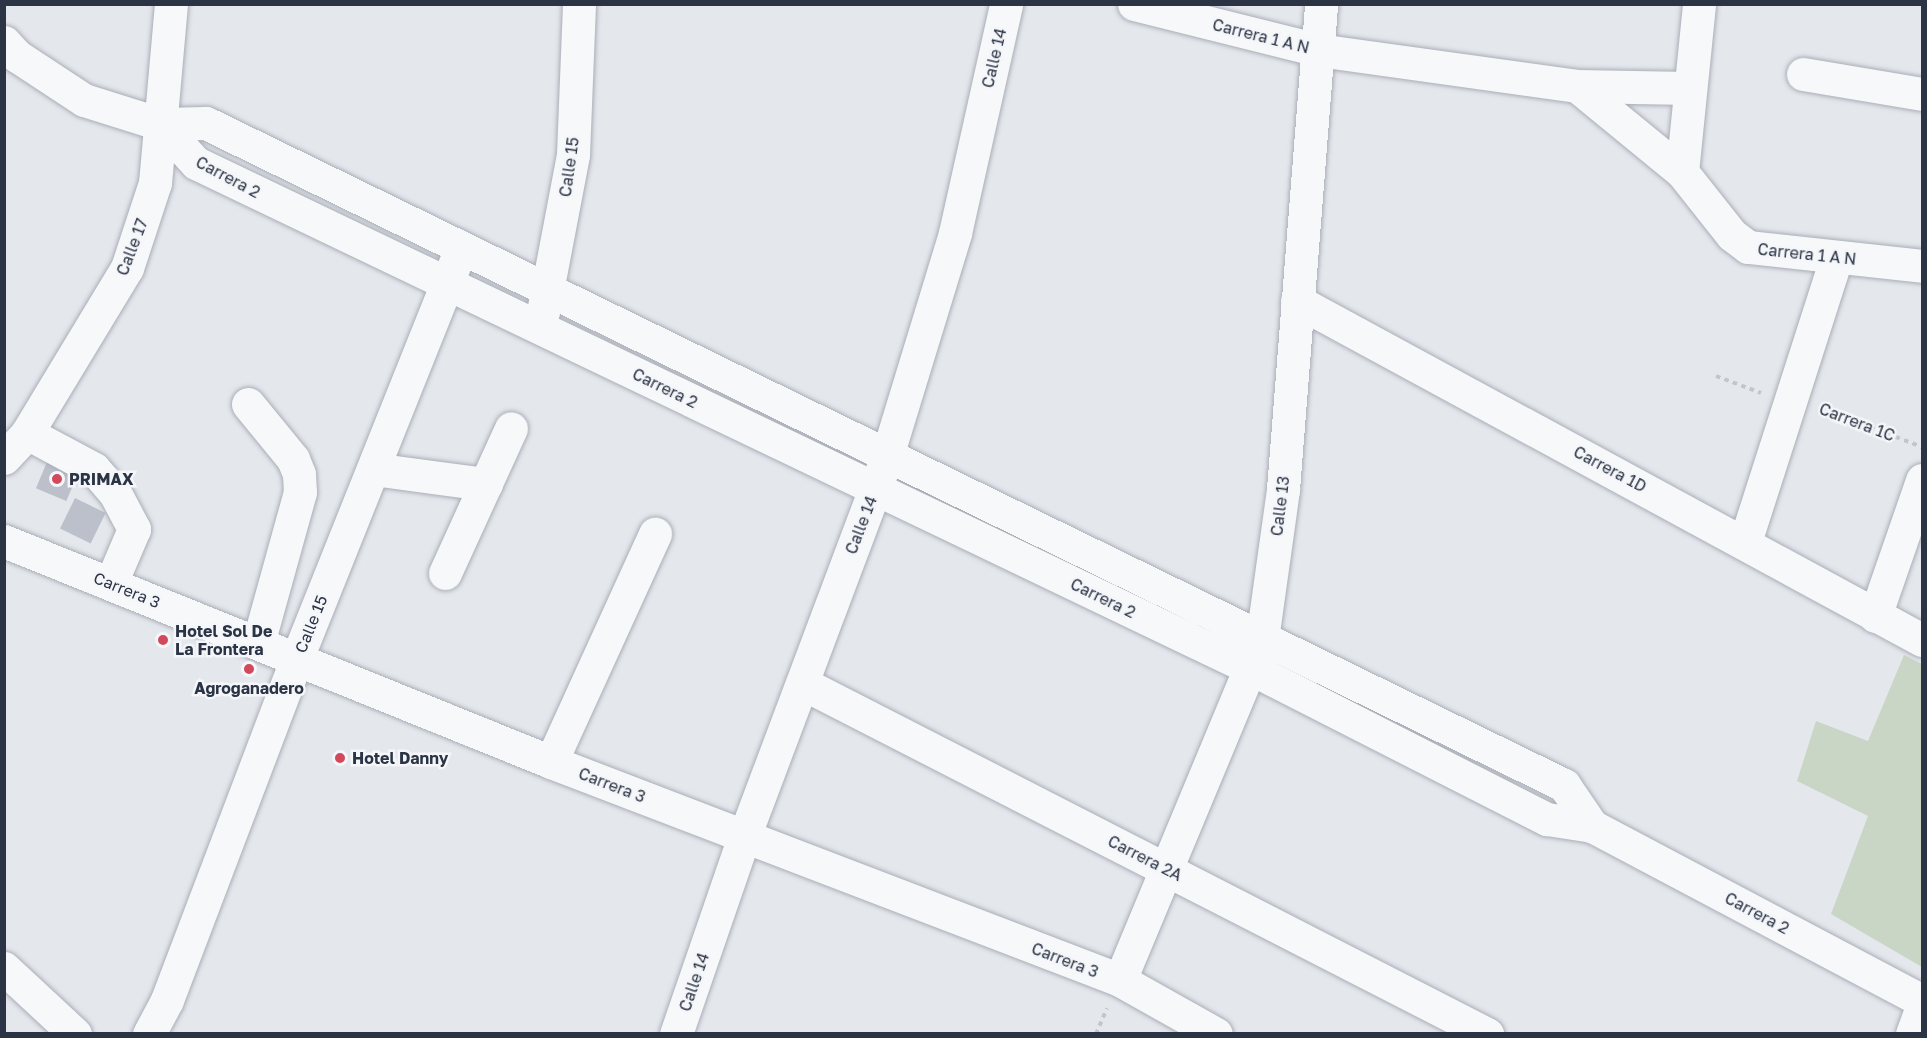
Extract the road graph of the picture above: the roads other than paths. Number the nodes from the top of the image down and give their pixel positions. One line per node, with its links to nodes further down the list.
1 (171, 4): 13 (street, Calle 17)
2 (579, 4): 19 (street, Calle 15)
3 (1006, 4): 25 (street, Calle 14)
4 (1134, 4): 8 (street, Carrera 1 A N)
5 (1321, 4): 8 (street, Calle 13)
6 (1700, 4): 11 (street)
7 (4, 42): 13 (street)
8 (1318, 50): 10 (street, Carrera 1 A N); 20 (street, Calle 13)
9 (1803, 75): 12 (street)
10 (1577, 86): 11 (street, Carrera 1 A N); 14 (street, Carrera 1 A N)
11 (1690, 88): 14 (street)
12 (1923, 94)
13 (160, 124): 15 (street, Carrera 2); 18 (street, Carrera 2); 24 (street, Calle 17)
14 (1682, 172): 16 (street, Carrera 1 A N)
15 (462, 248): 18 (street, Calle 15); 19 (street, Carrera 2)
16 (1836, 258): 17 (street, Carrera 1 A N); 33 (street)
17 (1923, 266)
18 (447, 284): 21 (street, Carrera 2); 27 (street, Calle 15)
19 (549, 290): 21 (street, Calle 15); 25 (street, Carrera 2)
20 (1297, 301): 33 (street, Carrera 1D); 39 (street, Calle 13)
21 (539, 328): 30 (street, Carrera 2)
22 (248, 404): 38 (street)
23 (511, 428): 29 (street)
24 (27, 433): 26 (street, Calle 17); 35 (street)
25 (887, 456): 30 (street, Calle 14); 39 (street, Carrera 2)
26 (4, 458)
27 (373, 469): 29 (street); 40 (street, Calle 15)
28 (1923, 480): 36 (street)
29 (486, 484): 34 (street)
30 (875, 489): 39 (street, Carrera 2); 41 (street, Calle 14)
31 (655, 534): 42 (street)
32 (4, 541): 35 (street, Carrera 3)
33 (1745, 542): 36 (street, Carrera 1D)
34 (445, 573)
35 (111, 583): 38 (street, Carrera 3)
36 (1875, 616): 37 (street, Carrera 1D)
37 (1923, 640)
38 (258, 642): 40 (street, Carrera 3)
39 (1257, 654): 44 (street, Calle 13); 47 (street, Carrera 2)
40 (297, 658): 42 (street, Carrera 3); 50 (street, Calle 15)
41 (802, 682): 43 (street, Calle 14); 44 (street, Carrera 2A)
42 (551, 762): 43 (street, Carrera 3)
43 (744, 837): 46 (street, Carrera 3); 51 (street, Calle 14)
44 (1166, 869): 46 (street, Calle 13); 53 (street, Carrera 2A)
45 (4, 968): 49 (street)
46 (1120, 980): 52 (street, Carrera 3)
47 (1923, 1001)
48 (1923, 1007): 54 (street)
49 (75, 1034)
50 (149, 1034)
51 (676, 1034)
52 (1216, 1034)
53 (1487, 1034)
54 (1912, 1034)

